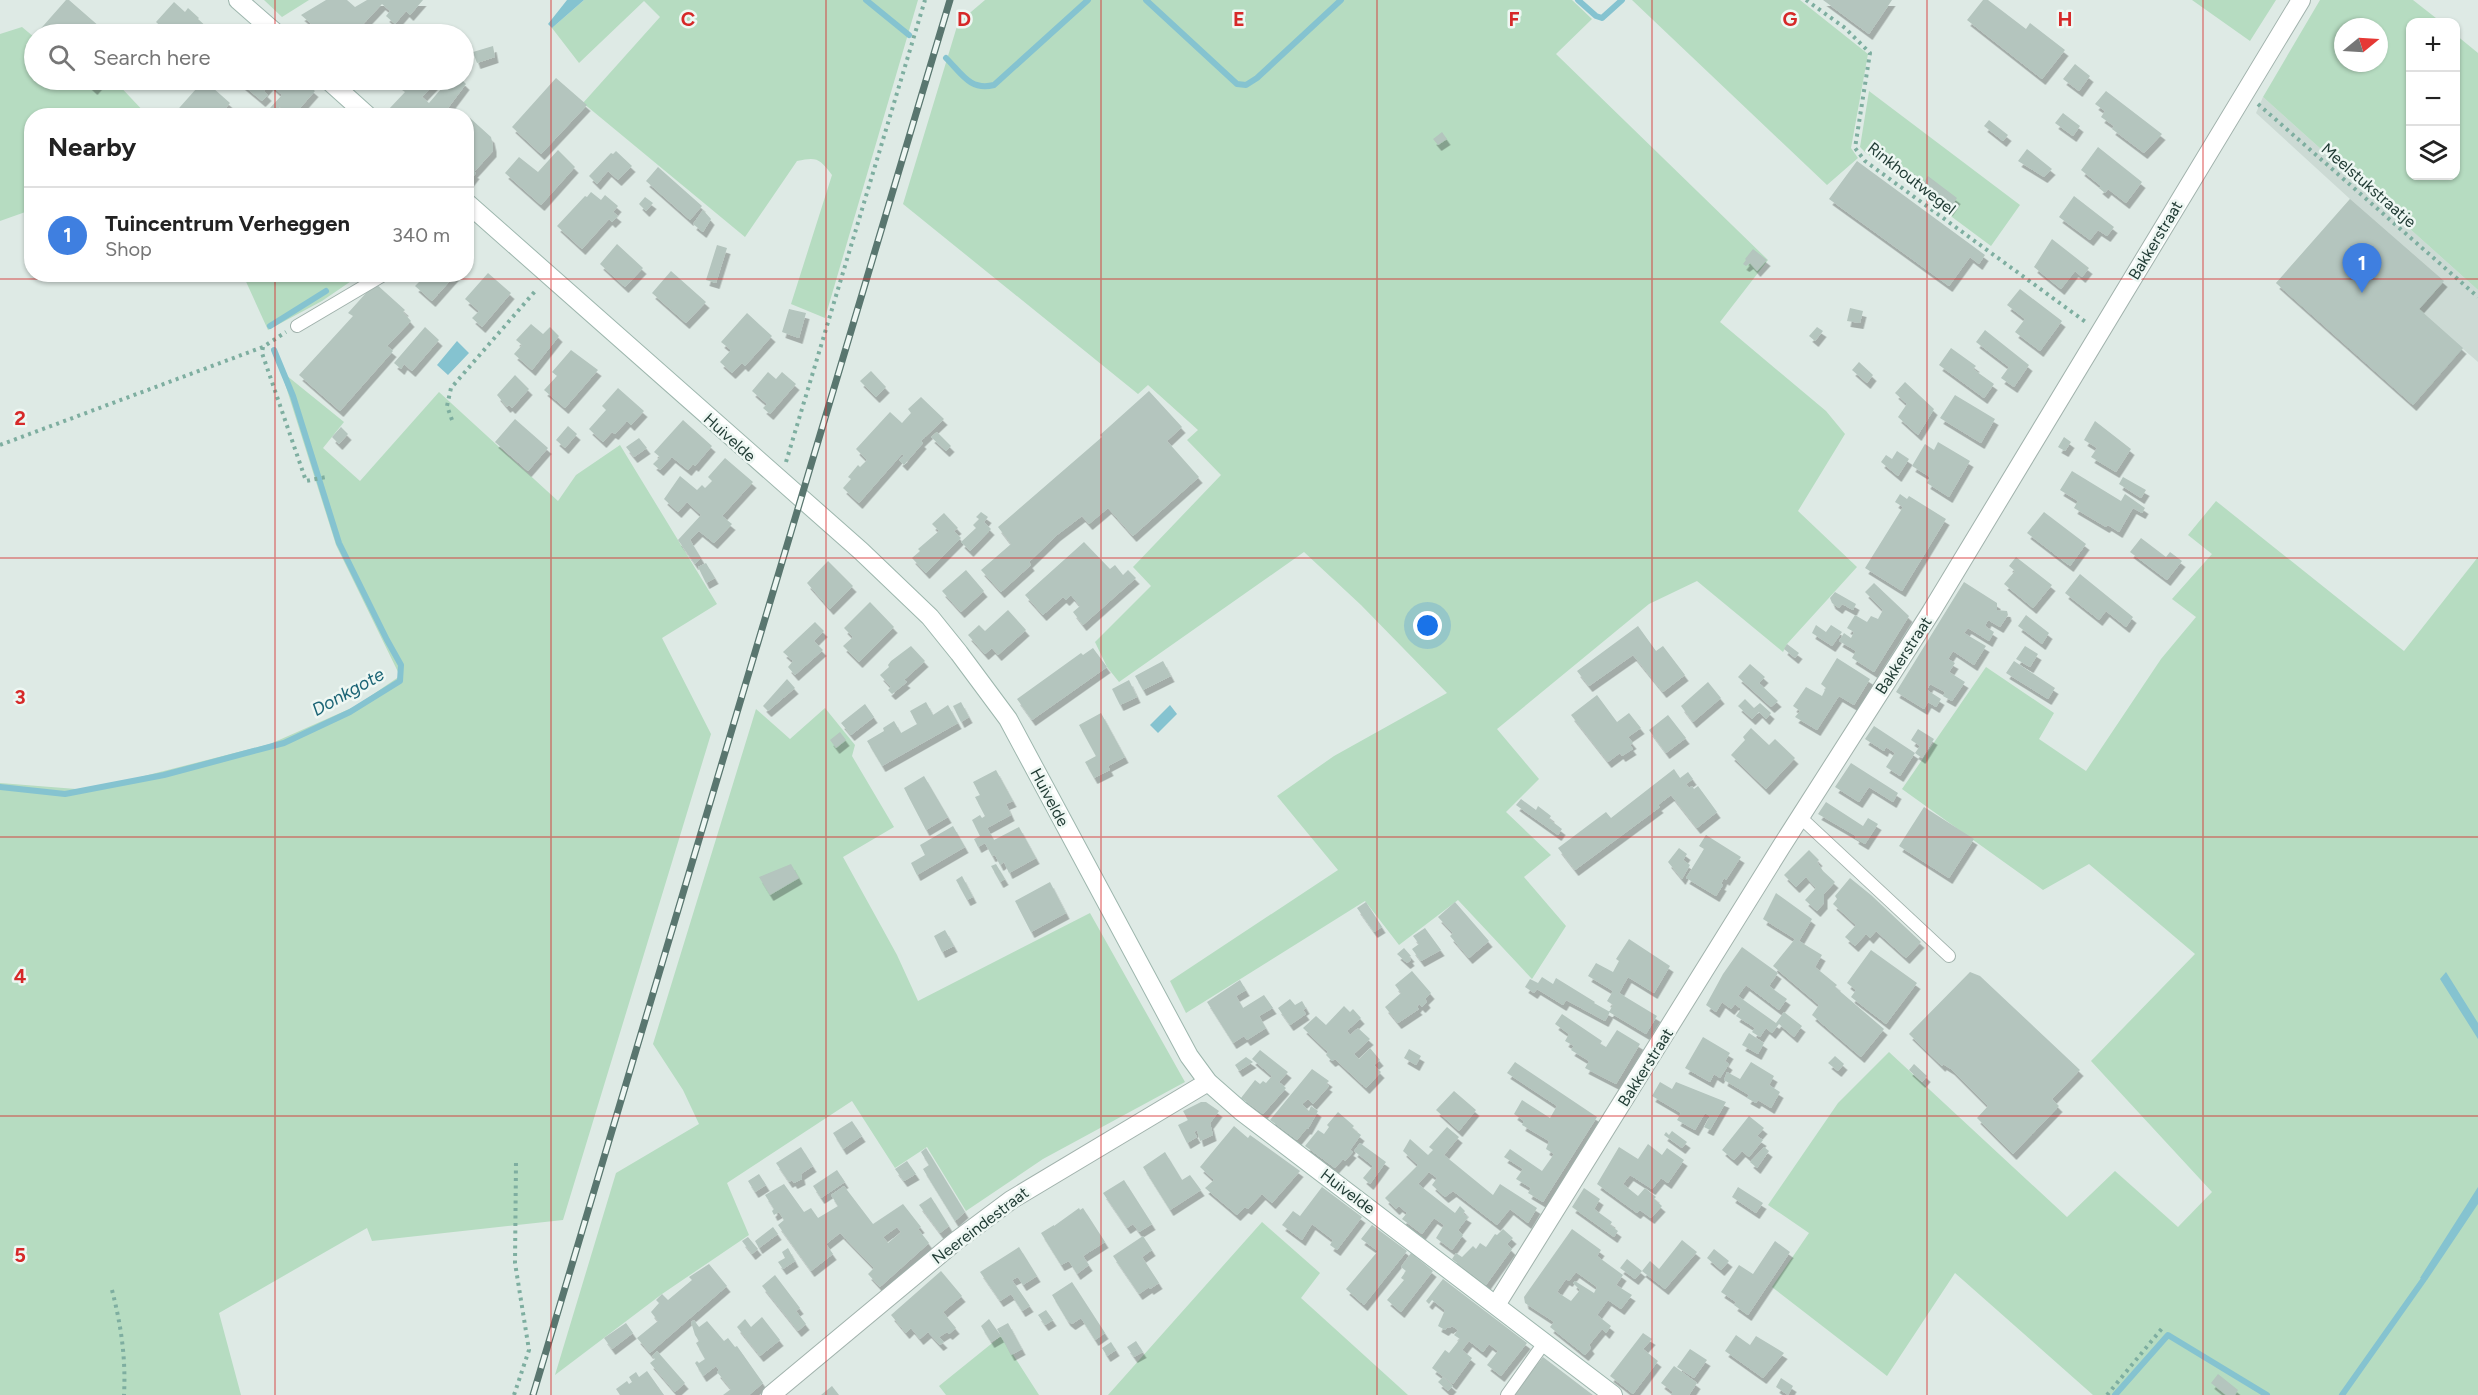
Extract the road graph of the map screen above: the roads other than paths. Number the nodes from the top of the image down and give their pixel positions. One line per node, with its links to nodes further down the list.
1 (238, 0): 3 (street)
2 (2301, 0): 9 (street, Bakkerstraat)
3 (266, 24)
4 (339, 90): 5 (street)
5 (359, 108)
6 (474, 213): 11 (street, Huivelde)
7 (371, 282): 8 (lane)
8 (297, 326)
9 (1800, 817): 10 (lane); 12 (street, Bakkerstraat)
10 (1948, 956)
11 (1208, 1082): 12 (street, Huivelde); 15 (street, Neereindestraat)
12 (1496, 1305): 13 (street, Huivelde)
13 (1544, 1342): 14 (street, Huivelde); 16 (lane)
14 (1609, 1394)
15 (771, 1395)
16 (1507, 1395)

